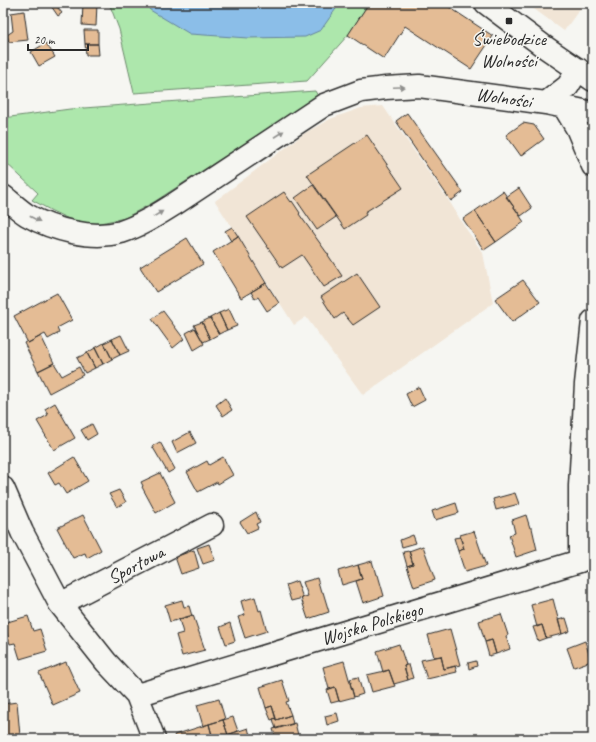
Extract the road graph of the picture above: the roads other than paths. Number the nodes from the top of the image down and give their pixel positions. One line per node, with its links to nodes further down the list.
1 (486, 3): 2 (street, Wolności)
2 (585, 74): 3 (street, Wolności)
3 (556, 106): 4 (street, Wolności); 5 (street); 6 (street, Wolności, one-way to 3)
4 (593, 113)
5 (593, 166)
6 (3, 196)
7 (593, 321): 11 (street)
8 (3, 488): 12 (street)
9 (212, 525): 12 (street, Sportowa)
10 (593, 536): 11 (street)
11 (580, 561): 13 (street, Wojska Polskiego)
12 (60, 604): 13 (street)
13 (137, 695): 14 (street)
14 (154, 739)

